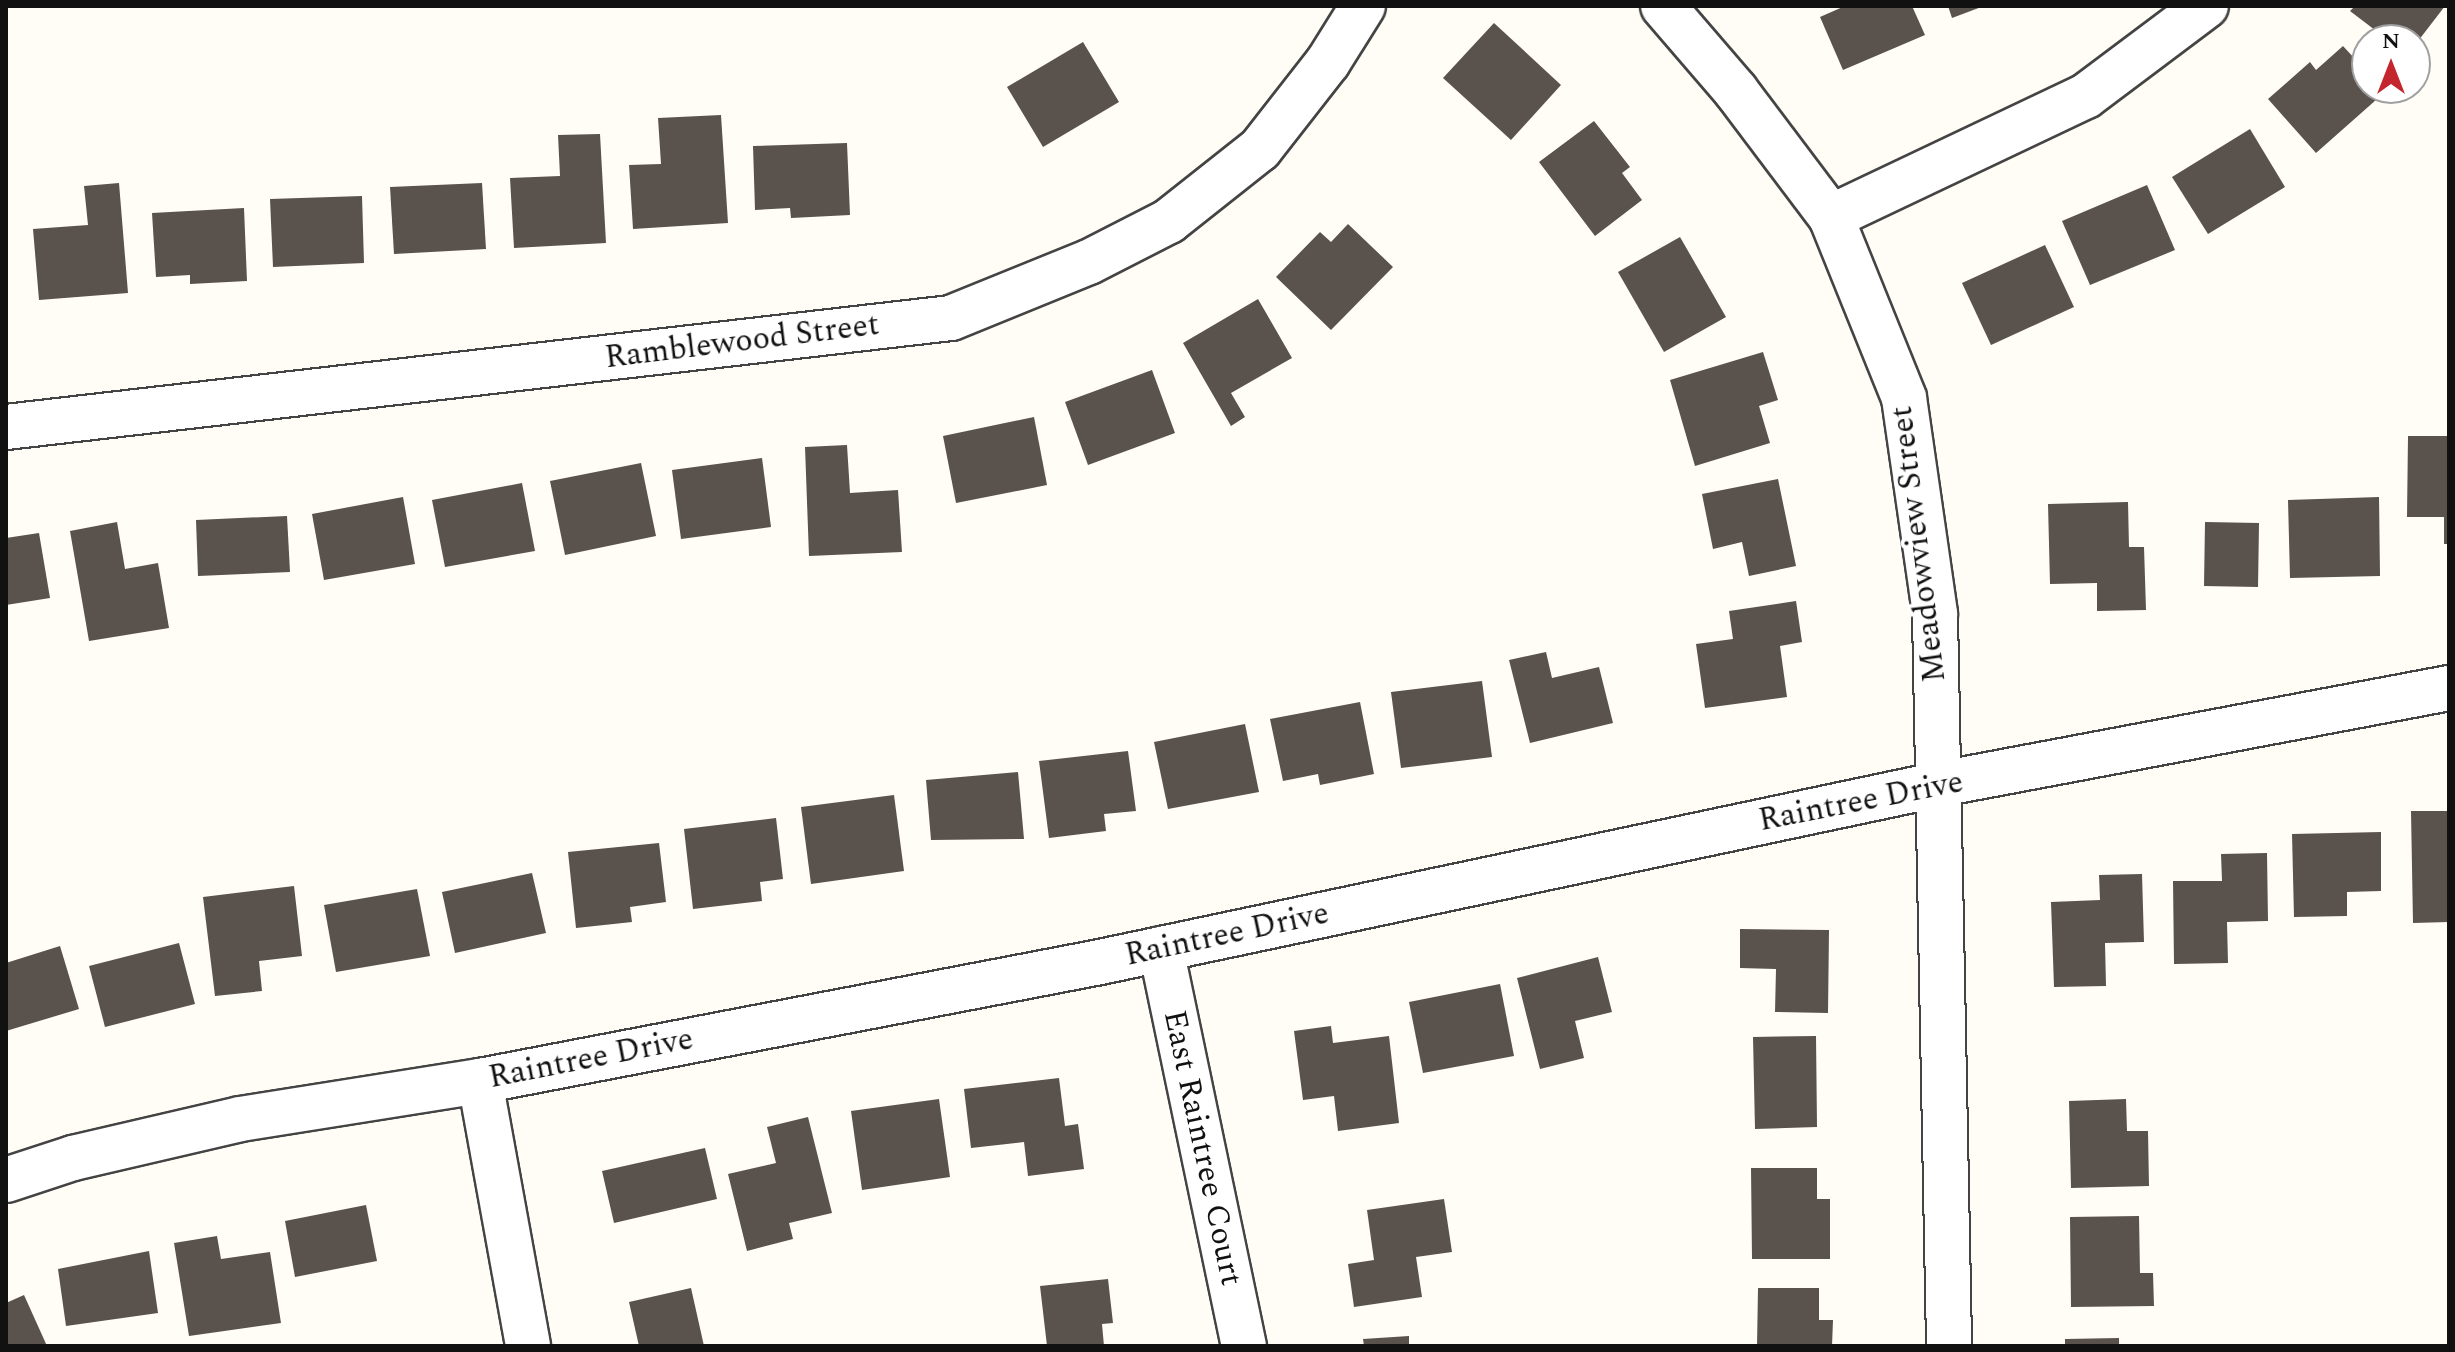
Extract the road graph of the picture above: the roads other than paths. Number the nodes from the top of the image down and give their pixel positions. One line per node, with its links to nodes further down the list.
1 (1363, 6): 5 (street, Ramblewood Street)
2 (1663, 6): 4 (street, Meadowview Street)
3 (2206, 6): 4 (street)
4 (1831, 217): 7 (street, Meadowview Street)
5 (6, 427)
6 (2449, 688): 7 (street, Raintree Drive)
7 (1940, 784): 8 (street, Raintree Drive); 13 (street, Meadowview Street)
8 (1161, 949): 9 (street, Raintree Drive); 12 (street, East Raintree Court)
9 (480, 1081): 10 (street, Raintree Drive); 11 (street)
10 (6, 1180)
11 (528, 1346)
12 (1244, 1346)
13 (1949, 1346)

